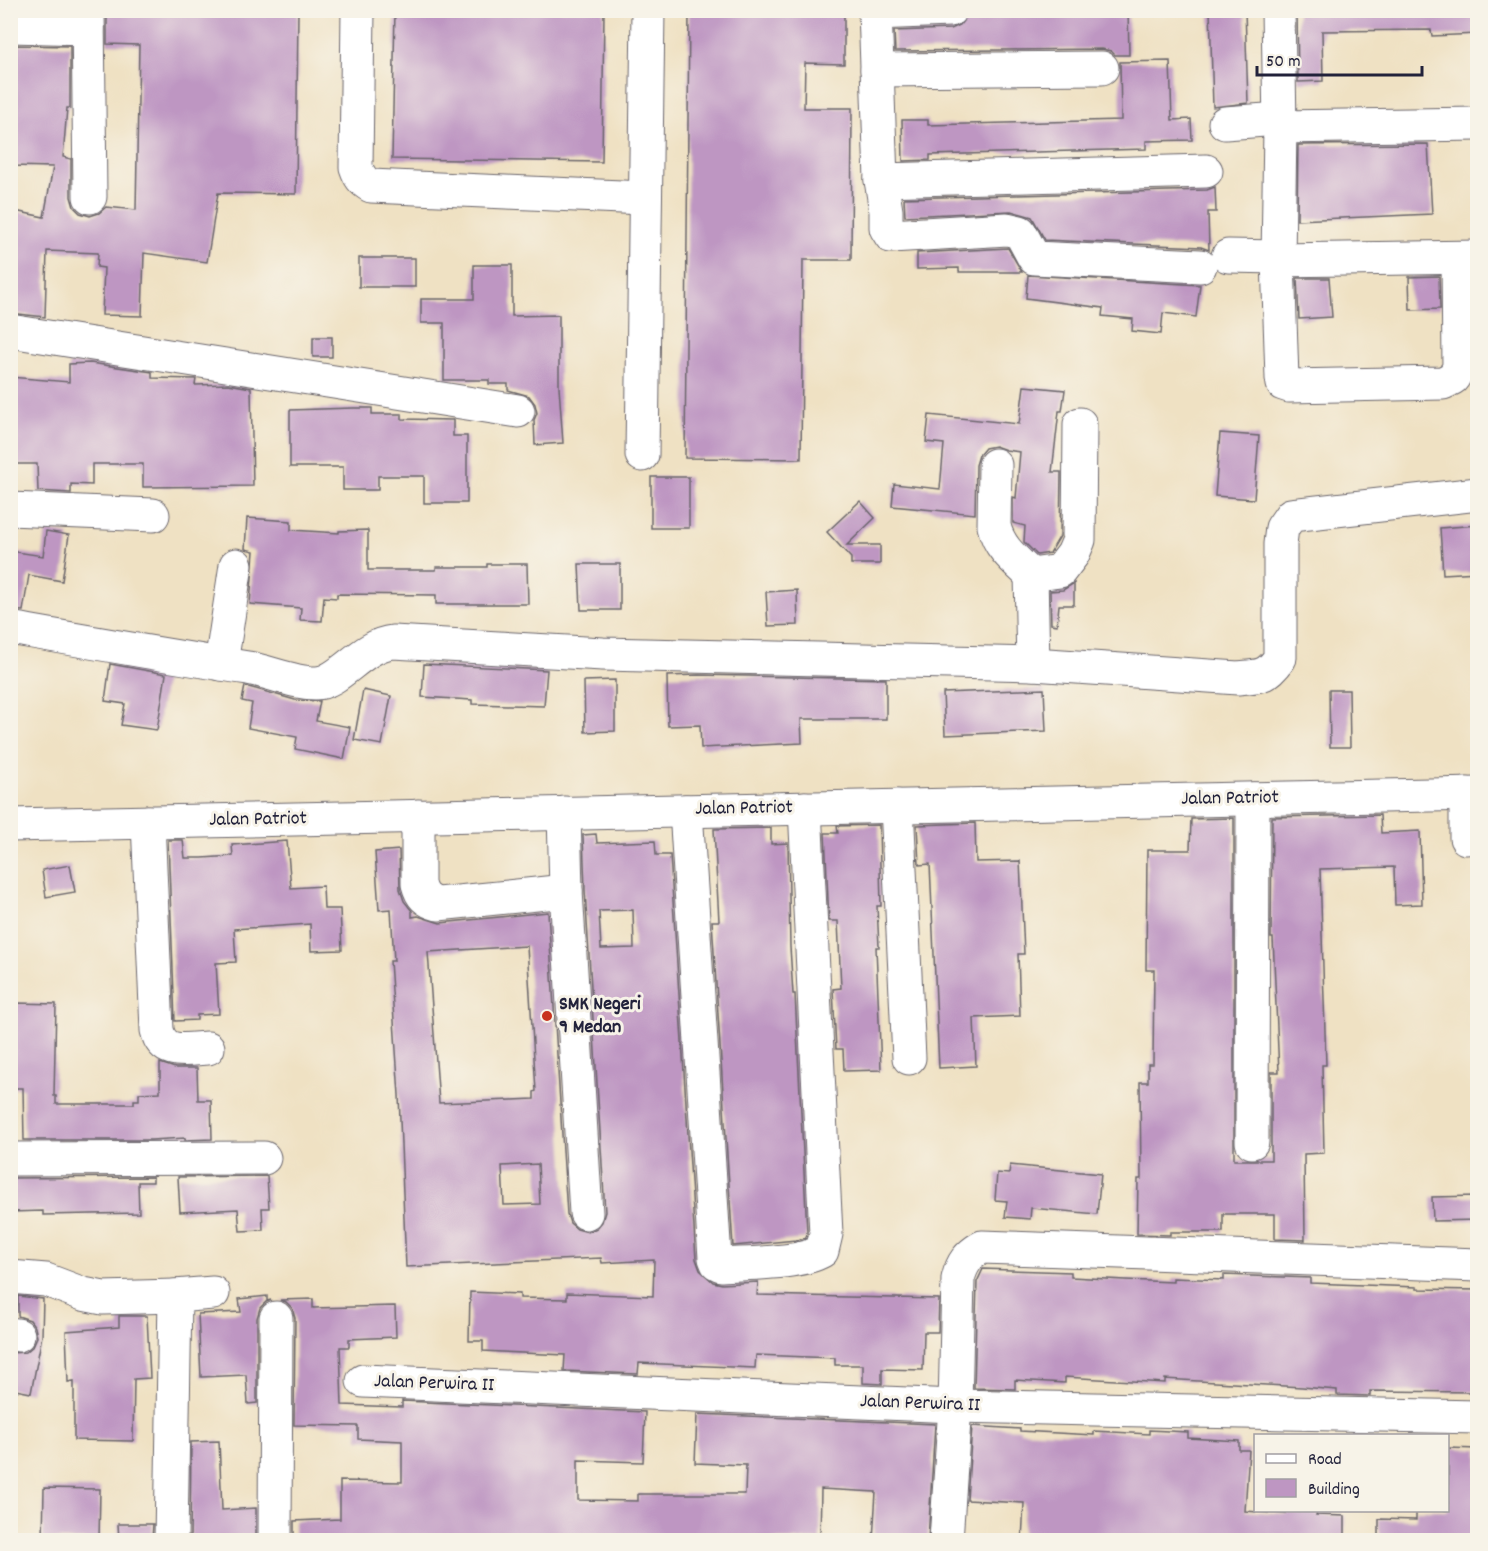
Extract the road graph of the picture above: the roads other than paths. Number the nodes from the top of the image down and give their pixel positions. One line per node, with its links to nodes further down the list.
1 (358, 10): 16 (street)
2 (648, 10): 16 (street)
3 (950, 10): 5 (street)
4 (1278, 10): 11 (street)
5 (875, 12): 9 (street)
6 (88, 19): 7 (street); 15 (street)
7 (10, 26)
8 (1102, 69): 9 (street)
9 (876, 70): 14 (street)
10 (1225, 123): 11 (street)
11 (1280, 123): 12 (street); 18 (street)
12 (1478, 124)
13 (1206, 171): 14 (street)
14 (881, 180): 18 (street)
15 (90, 197)
16 (645, 198): 22 (street)
17 (1468, 258): 18 (street); 18 (street)
18 (1278, 259)
19 (10, 331): 20 (street)
20 (518, 411)
21 (1080, 424): 28 (street)
22 (642, 455)
23 (995, 465): 28 (street)
24 (1478, 494): 31 (street)
25 (10, 509): 26 (street)
26 (153, 515)
27 (236, 565): 30 (street)
28 (1031, 575): 31 (street)
29 (10, 628): 30 (street)
30 (221, 664): 31 (street)
31 (1033, 664)
32 (1472, 794): 33 (street, Jalan Patriot); 41 (street)
33 (1253, 799): 34 (street, Jalan Patriot); 45 (street)
34 (897, 806): 35 (street, Jalan Patriot); 44 (street)
35 (805, 808): 36 (street, Jalan Patriot); 36 (street)
36 (687, 811): 37 (street, Jalan Patriot)
37 (564, 813): 38 (street, Jalan Patriot); 42 (street)
38 (418, 816): 39 (street, Jalan Patriot); 42 (street)
39 (148, 822): 40 (street, Jalan Patriot); 43 (street)
40 (10, 825)
41 (1466, 838)
42 (566, 891): 48 (street)
43 (208, 1048)
44 (909, 1058)
45 (1252, 1142)
46 (264, 1158): 47 (street)
47 (10, 1159)
48 (586, 1213)
49 (1478, 1265): 55 (street)
50 (10, 1277): 52 (street)
51 (213, 1293): 52 (street)
52 (175, 1296): 57 (street)
53 (276, 1318): 58 (street)
54 (363, 1381): 55 (street, Jalan Perwira II)
55 (955, 1406): 56 (street, Jalan Perwira II); 59 (street)
56 (1478, 1417)
57 (171, 1540)
58 (275, 1540)
59 (946, 1540)

